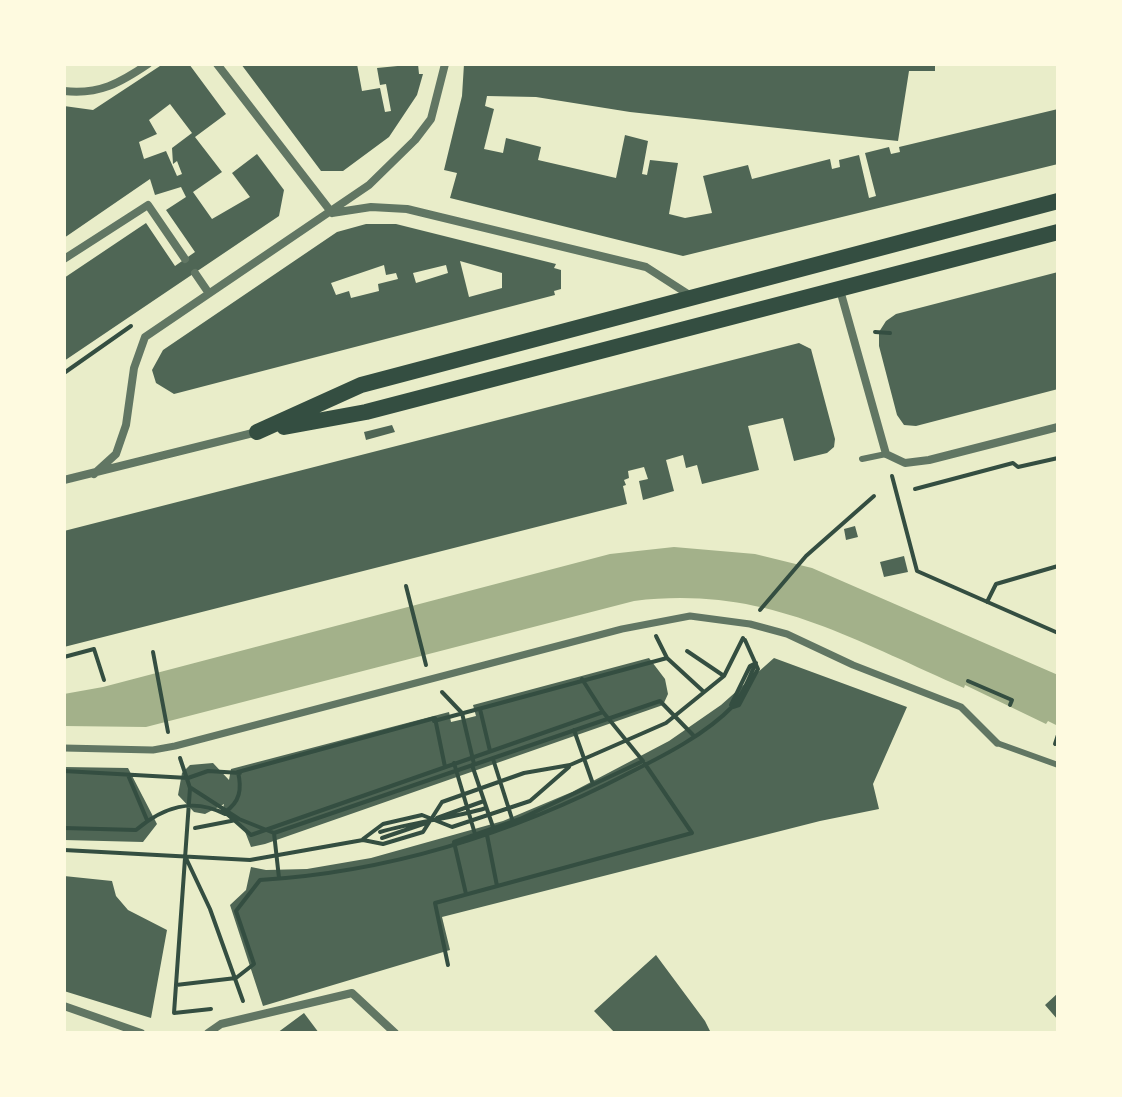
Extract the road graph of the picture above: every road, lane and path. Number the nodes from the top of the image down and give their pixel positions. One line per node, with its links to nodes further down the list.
1 (148, 64): 4 (street)
2 (217, 64): 6 (street)
3 (445, 64): 6 (street)
4 (64, 91)
5 (1058, 201): 13 (main road)
6 (332, 213): 12 (street); 13 (street)
7 (1058, 232): 11 (main road)
8 (64, 259): 9 (street)
9 (185, 259)
10 (195, 273): 12 (street)
11 (840, 290): 19 (main road); 20 (street)
12 (208, 292): 23 (street)
13 (692, 296): 19 (main road)
14 (131, 326): 17 (path)
15 (875, 332): 16 (path)
16 (890, 333)
17 (64, 373)
18 (1058, 427): 20 (street)
19 (257, 432): 23 (street)
20 (886, 454): 22 (lane); 29 (path)
21 (1058, 458): 25 (path)
22 (862, 459)
23 (94, 474): 24 (street)
24 (64, 480)
25 (915, 489)
26 (874, 496): 30 (path)
27 (1058, 566): 29 (path)
28 (406, 586): 37 (path)
29 (987, 602): 31 (path)
30 (761, 609)
31 (1058, 633)
32 (687, 651): 35 (path)
33 (153, 652): 43 (path)
34 (64, 657): 36 (path)
35 (724, 676): 39 (path); 45 (path)
36 (104, 680)
37 (430, 680): 41 (path); 47 (street); 49 (street)
38 (968, 681): 40 (path)
39 (704, 693): 41 (path); 55 (path)
40 (1010, 705)
41 (462, 713): 54 (path); 59 (path)
42 (604, 713): 51 (path); 51 (path); 52 (path)
43 (166, 728)
44 (574, 730): 45 (path); 54 (path); 61 (path)
45 (693, 735): 61 (path)
46 (1058, 736): 48 (path)
47 (997, 743): 56 (lane)
48 (1055, 744)
49 (175, 746): 50 (street); 59 (path)
50 (64, 748)
51 (491, 751): 53 (path); 67 (path)
52 (642, 760): 67 (path); 79 (path)
53 (454, 763): 57 (path); 72 (path)
54 (473, 765): 62 (path); 71 (path)
55 (570, 765): 66 (path); 66 (path)
56 (1058, 765)
57 (445, 767): 57 (path)
58 (64, 773): 59 (path); 64 (path)
59 (188, 778): 60 (path)
60 (190, 788): 65 (path); 77 (path)
61 (596, 791): 74 (path)
62 (484, 801): 63 (path); 66 (path)
63 (486, 808): 66 (path); 70 (path)
64 (150, 818): 65 (path); 68 (path)
65 (239, 819): 69 (path); 71 (path)
66 (433, 820): 73 (path); 75 (path); 75 (path)
67 (513, 822): 70 (path)
68 (64, 828)
69 (195, 828)
70 (494, 828): 72 (path)
71 (274, 833): 78 (path)
72 (475, 834): 80 (path)
73 (381, 835)
74 (487, 835): 78 (path); 79 (path)
75 (363, 840): 77 (path)
76 (64, 850): 77 (path)
77 (185, 855): 82 (path); 83 (path)
78 (279, 879): 82 (path)
79 (497, 886): 80 (path)
80 (466, 894): 81 (path)
81 (448, 965)
82 (236, 978): 83 (path); 84 (path)
83 (176, 985): 86 (path)
84 (234, 1004)
85 (64, 1006): 87 (street)
86 (222, 1007)
87 (141, 1033)
88 (208, 1033): 89 (street)
89 (395, 1033)

